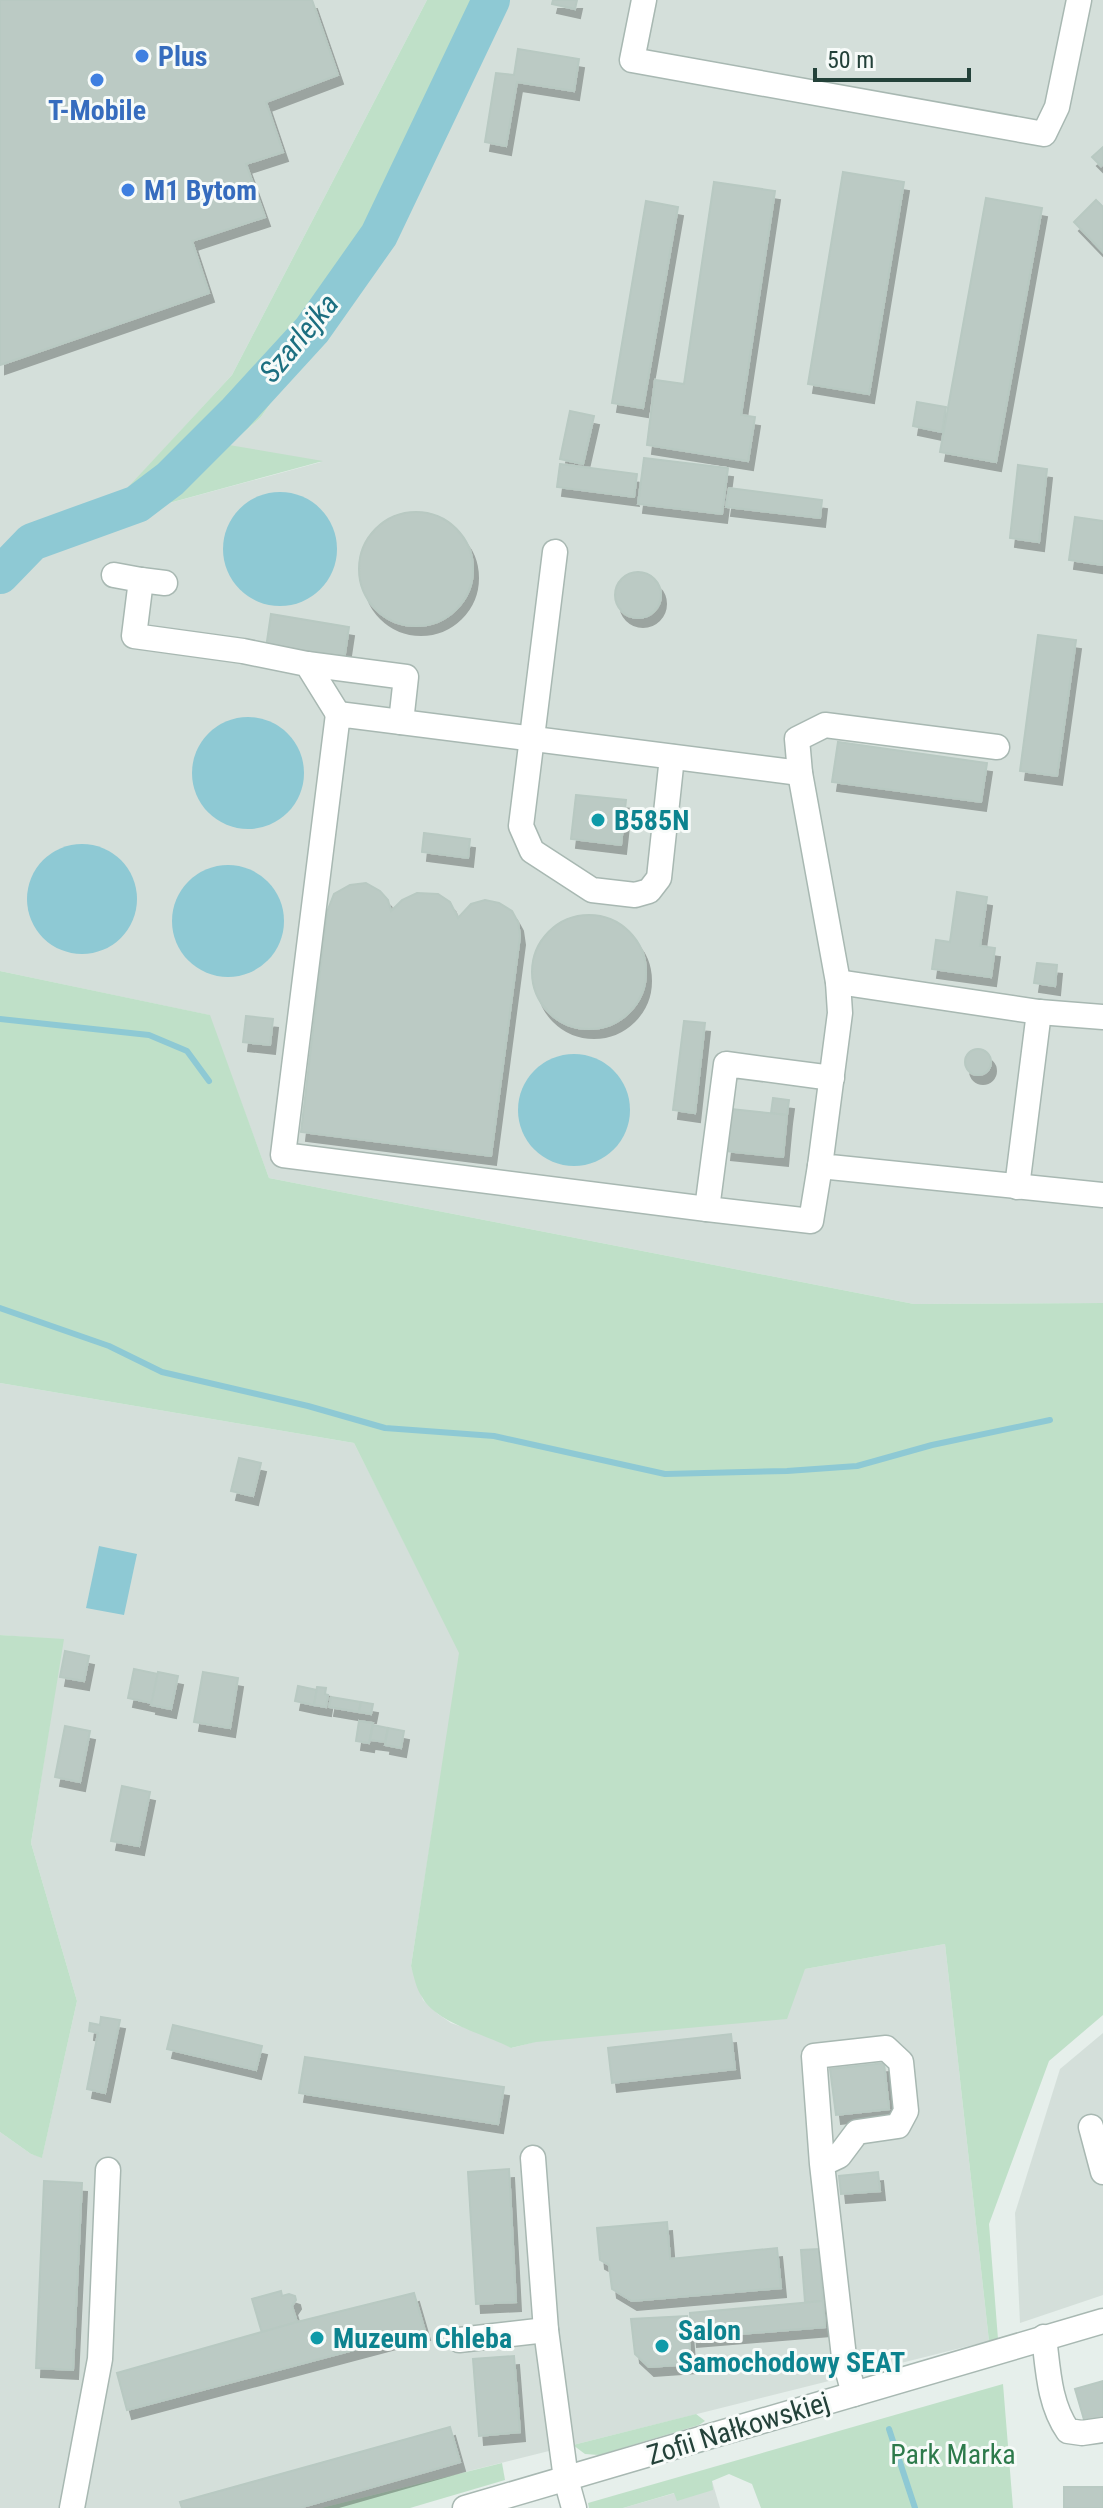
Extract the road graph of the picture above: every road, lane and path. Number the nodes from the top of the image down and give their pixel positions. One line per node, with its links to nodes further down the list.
1 (644, 0): 2 (street)
2 (1079, 0)
3 (555, 552): 8 (street)
4 (114, 575): 5 (street)
5 (307, 664): 6 (street); 7 (street)
6 (338, 714): 7 (street); 19 (street)
7 (401, 722): 8 (street)
8 (533, 740): 10 (street); 10 (street)
9 (997, 747): 11 (street)
10 (672, 757): 11 (street)
11 (800, 773): 12 (street)
12 (838, 982): 13 (street); 15 (street)
13 (1039, 1012): 14 (street); 17 (street)
14 (1103, 1017)
15 (832, 1078): 16 (street); 19 (street)
16 (820, 1166): 17 (street); 19 (street)
17 (1017, 1187): 18 (street)
18 (1103, 1195)
19 (707, 1209)
20 (1091, 2127): 24 (street)
21 (533, 2158): 26 (street)
22 (822, 2164): 22 (street); 29 (street)
23 (108, 2170): 32 (street)
24 (1103, 2172)
25 (1103, 2321): 27 (street, Zofii Nałkowskiej)
26 (546, 2330): 28 (street); 31 (street)
27 (1044, 2337): 29 (street, Zofii Nałkowskiej); 30 (street)
28 (459, 2340)
29 (854, 2394): 31 (street, Zofii Nałkowskiej)
30 (1100, 2435)
31 (566, 2479): 33 (street, Zofii Nałkowskiej); 34 (street)
32 (72, 2508)
33 (465, 2508)
34 (574, 2508)

